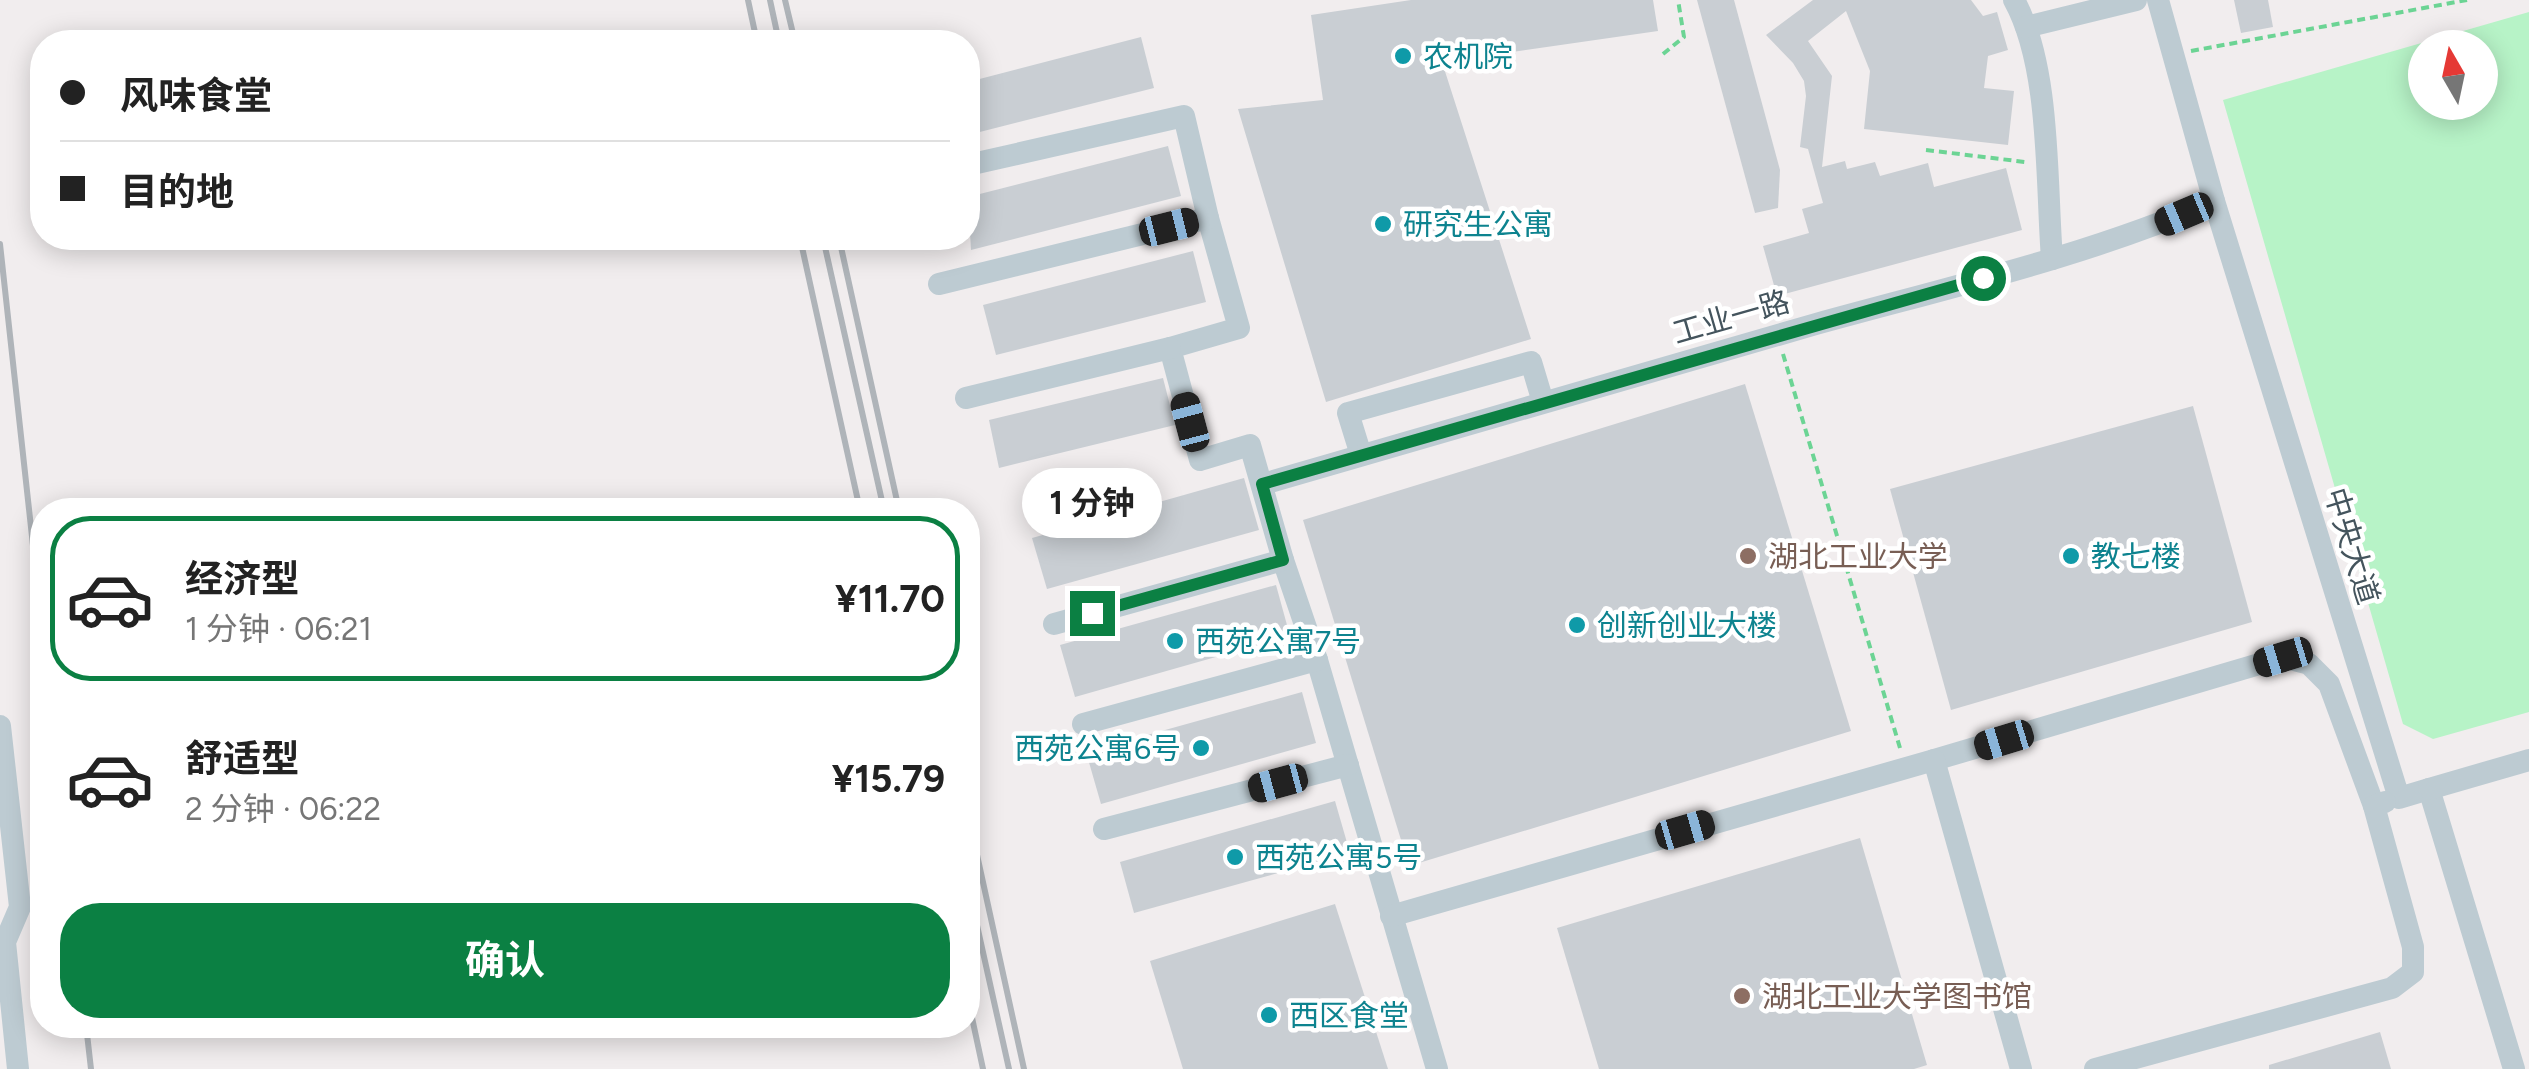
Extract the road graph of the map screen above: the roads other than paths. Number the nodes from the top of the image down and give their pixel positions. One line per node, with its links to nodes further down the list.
1 (2014, 0): 4 (street)
2 (2136, 0): 4 (street)
3 (2158, 0): 6 (street, 中央大道)
4 (2026, 27): 8 (street)
5 (980, 162): 7 (street)
6 (2214, 201): 8 (street, 工业一路); 24 (street, 中央大道)
7 (1208, 218): 9 (street); 10 (street)
8 (2052, 258): 12 (street, 工业一路)
9 (939, 284)
10 (1170, 348): 11 (street); 14 (street)
11 (966, 398)
12 (1543, 402): 13 (street, 工业一路); 13 (street)
13 (1360, 456): 14 (street, 工业一路)
14 (1262, 484): 15 (street)
15 (1283, 560): 16 (street); 17 (street)
16 (1054, 624)
17 (1318, 660): 18 (street); 22 (street)
18 (1083, 724)
19 (0, 726): 28 (street)
20 (1934, 760): 25 (street); 27 (street); 30 (street)
21 (2529, 760): 23 (street)
22 (1348, 765): 26 (street); 27 (street)
23 (2429, 789): 24 (street); 32 (street)
24 (2399, 798): 25 (street)
25 (2374, 806): 31 (street)
26 (1104, 829)
27 (1391, 916): 29 (street)
28 (18, 1069)
29 (1437, 1069)
30 (2021, 1069)
31 (2095, 1069)
32 (2514, 1069)

